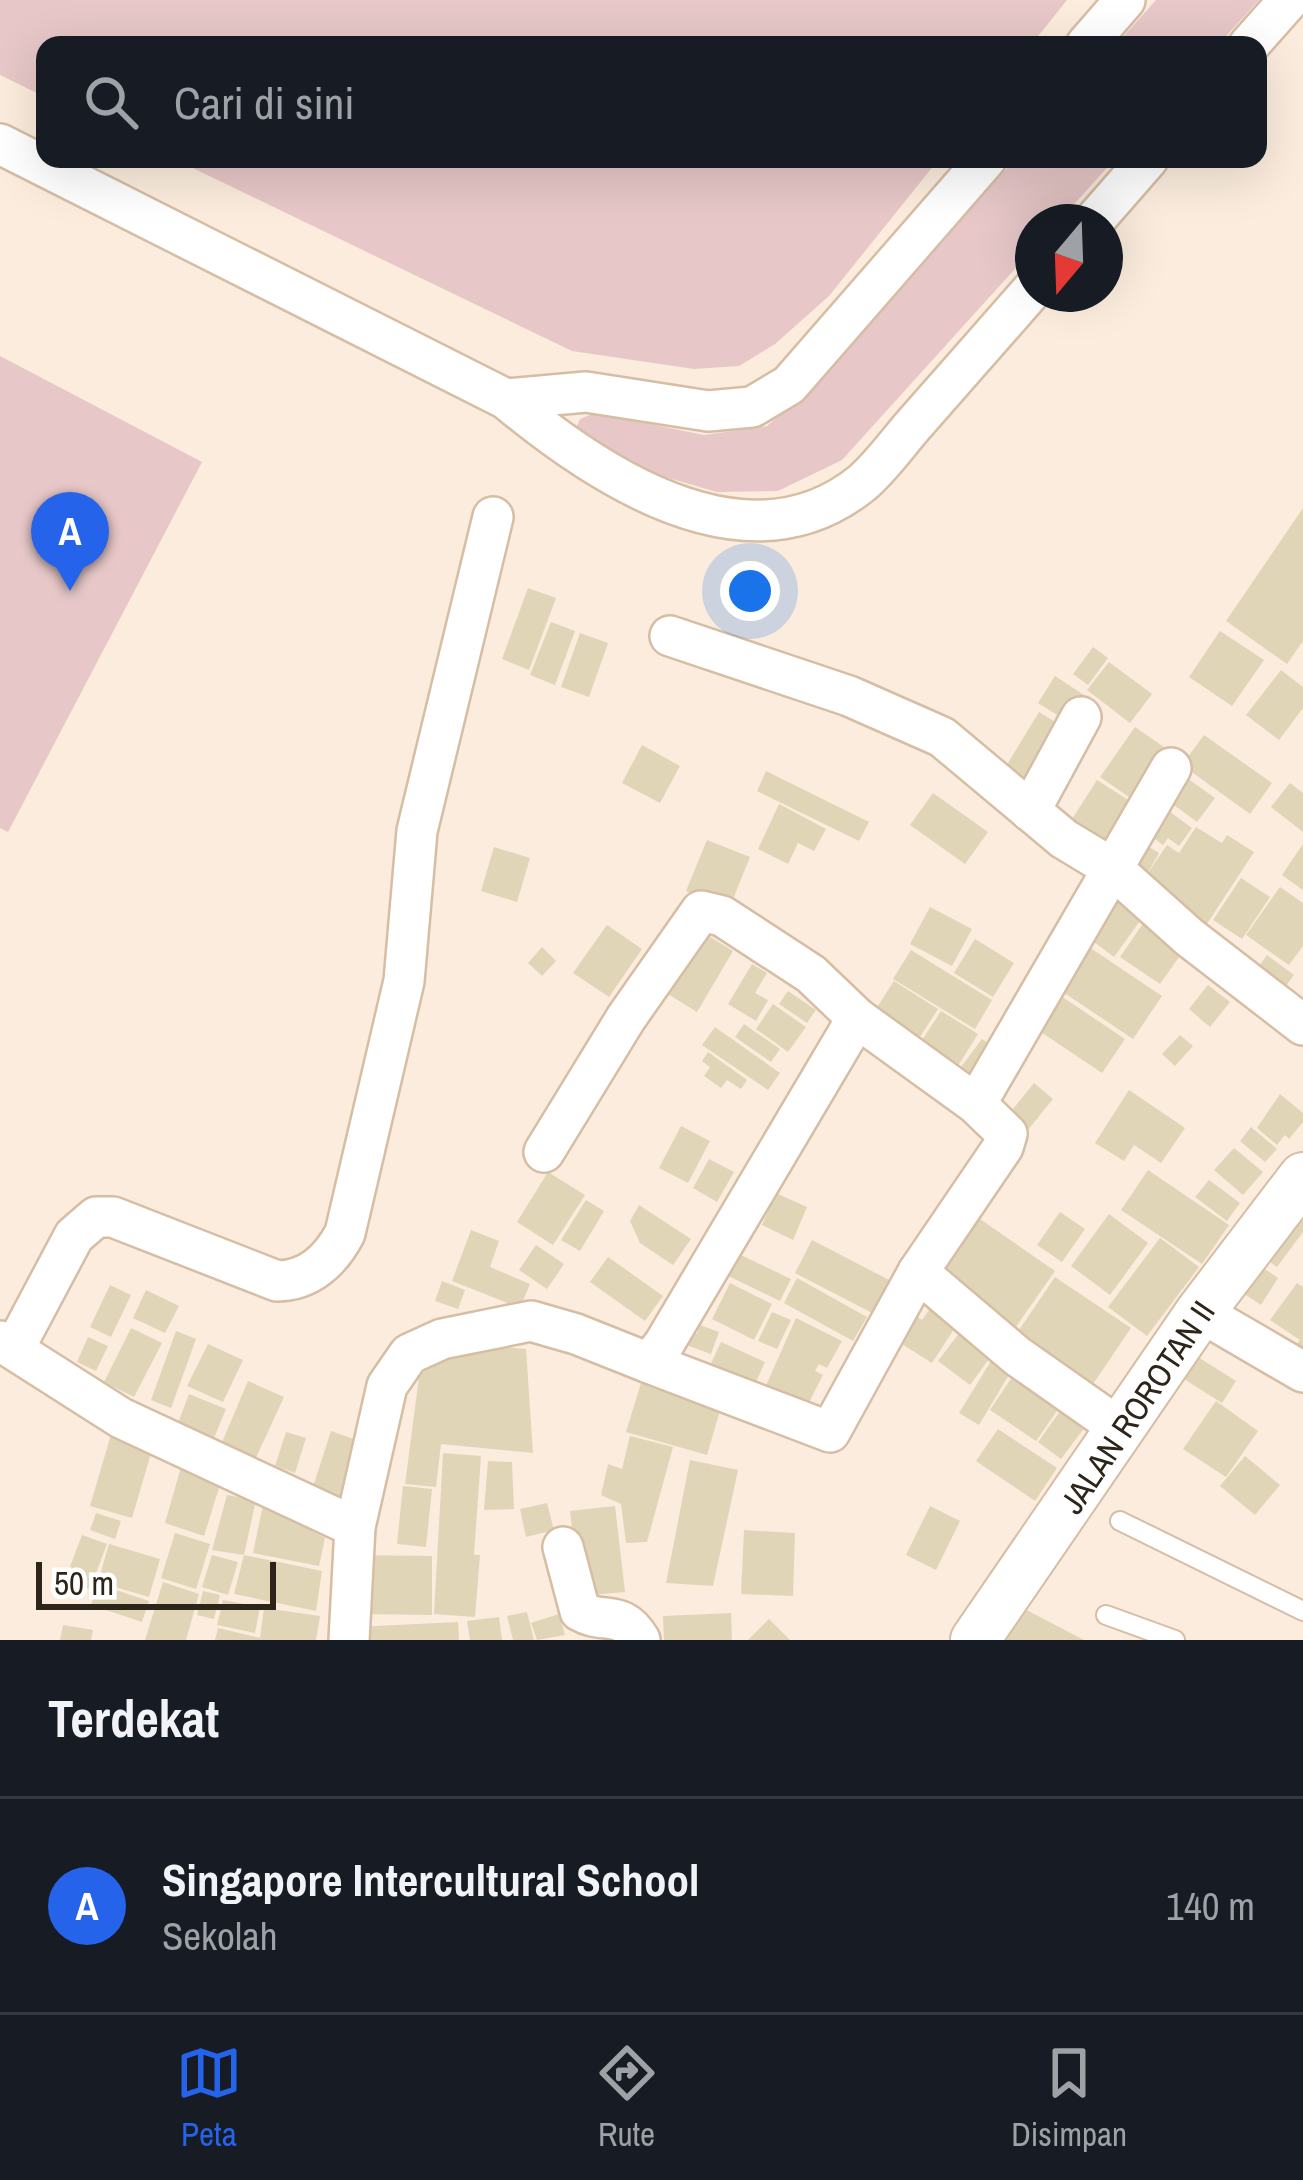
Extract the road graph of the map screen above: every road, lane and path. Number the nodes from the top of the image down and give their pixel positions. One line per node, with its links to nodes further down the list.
1 (1125, 0): 3 (street)
2 (1289, 0): 4 (street)
3 (1094, 36)
4 (1257, 36)
5 (0, 144): 6 (street)
6 (36, 162)
7 (48, 168): 12 (street)
8 (978, 168): 12 (street)
9 (1140, 168): 10 (street)
10 (1109, 204)
11 (1015, 310): 12 (street)
12 (506, 399)
13 (493, 517): 26 (street)
14 (670, 636): 17 (street)
15 (1081, 717): 17 (street)
16 (1171, 768): 18 (street)
17 (1030, 811): 18 (street)
18 (1112, 868): 20 (street); 21 (street)
19 (857, 1018): 21 (street); 22 (street); 27 (street)
20 (1303, 1024)
21 (976, 1104): 24 (street)
22 (544, 1152)
23 (1303, 1177): 25 (street, JALAN ROROTAN II)
24 (918, 1272): 27 (street); 29 (street)
25 (1200, 1312): 28 (street); 29 (street, JALAN ROROTAN II)
26 (7, 1345): 31 (street)
27 (649, 1363): 31 (street)
28 (1303, 1372)
29 (1120, 1429): 37 (street, JALAN ROROTAN II)
30 (1120, 1521): 33 (lane)
31 (355, 1527): 35 (street)
32 (563, 1547): 36 (street)
33 (1303, 1611)
34 (1106, 1615): 38 (lane)
35 (349, 1640)
36 (640, 1640)
37 (976, 1640)
38 (1175, 1640)

